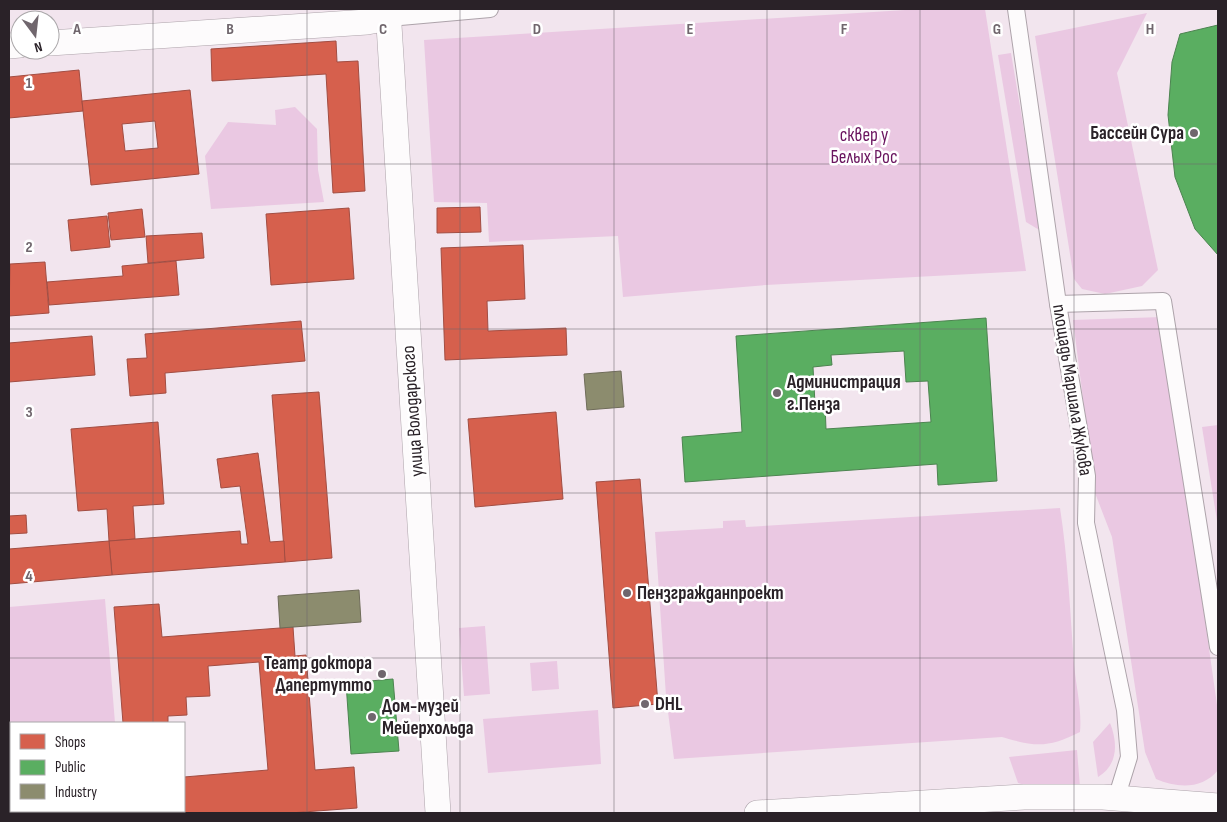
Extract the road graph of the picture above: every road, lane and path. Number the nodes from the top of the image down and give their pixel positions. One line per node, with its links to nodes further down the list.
1 (490, 9): 3 (street)
2 (1016, 9): 5 (street, площадь Маршала Жукова)
3 (388, 14): 4 (main road); 9 (main road, улица Володарского)
4 (60, 42)
5 (1058, 304): 6 (street); 7 (street, площадь Маршала Жукова)
6 (1218, 647)
7 (1116, 799): 8 (main road); 10 (main road)
8 (1218, 806)
9 (438, 813)
10 (758, 813)

